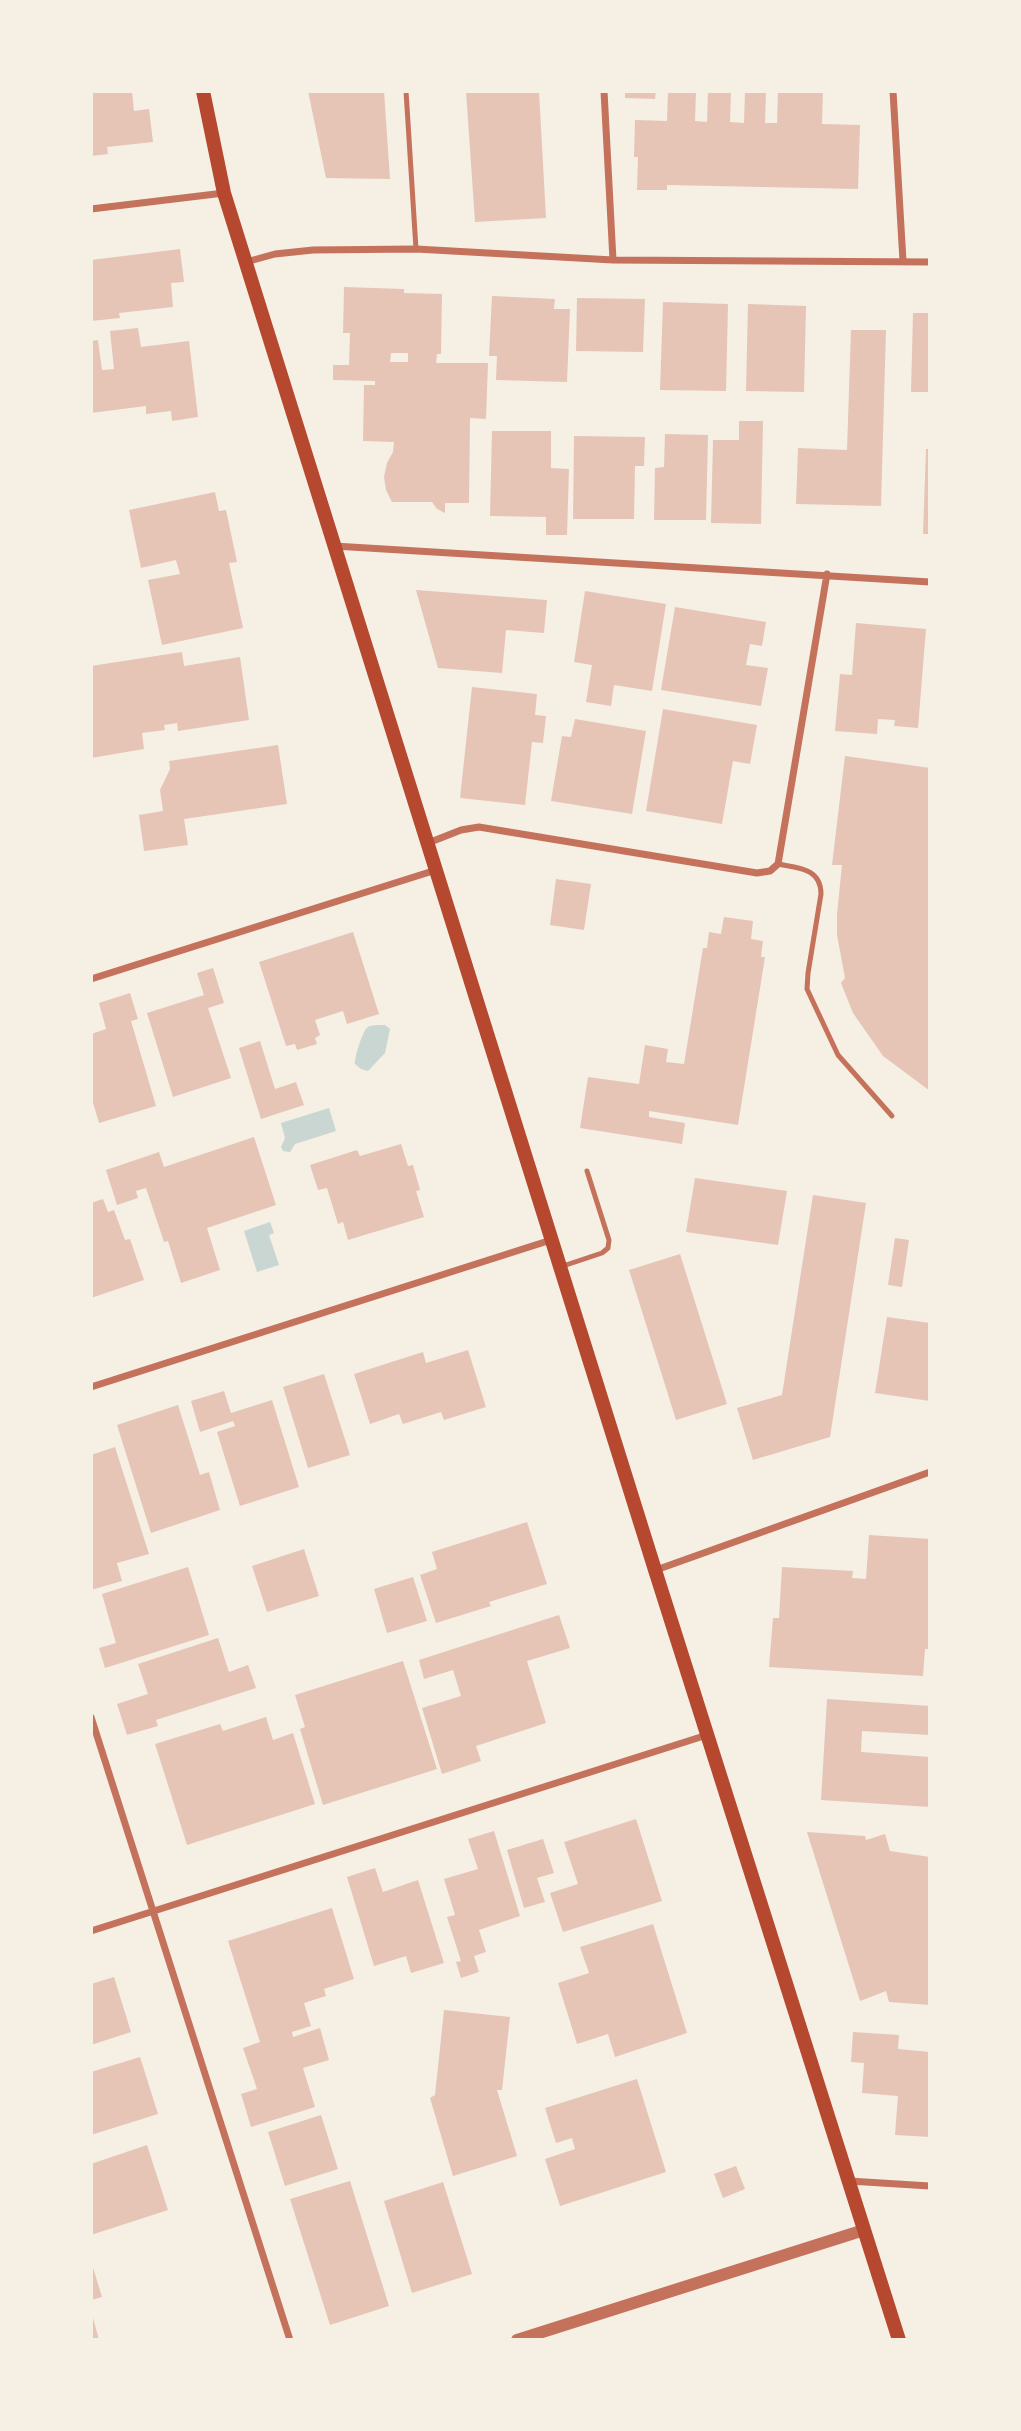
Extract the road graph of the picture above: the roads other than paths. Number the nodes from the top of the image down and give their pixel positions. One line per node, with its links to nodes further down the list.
1 (203, 91): 5 (main road)
2 (406, 91): 7 (lane)
3 (604, 91): 8 (street)
4 (893, 91): 9 (street)
5 (224, 193): 6 (street); 10 (main road)
6 (91, 209)
7 (416, 249): 8 (street); 10 (street)
8 (612, 260): 9 (street)
9 (903, 261): 11 (street)
10 (246, 262): 12 (main road)
11 (930, 262)
12 (334, 546): 13 (street); 15 (main road)
13 (827, 574): 14 (street); 16 (street)
14 (930, 582)
15 (427, 844): 16 (street); 17 (main road)
16 (778, 864): 19 (lane)
17 (436, 870): 18 (street); 21 (main road)
18 (91, 979)
19 (892, 1116)
20 (587, 1171): 22 (lane)
21 (552, 1240): 22 (main road); 23 (street)
22 (560, 1267): 25 (main road)
23 (91, 1387)
24 (930, 1472): 25 (street)
25 (655, 1570): 27 (main road)
26 (91, 1717): 28 (street)
27 (707, 1735): 28 (street); 30 (main road)
28 (153, 1912): 29 (street); 33 (street)
29 (91, 1931)
30 (848, 2181): 31 (street); 32 (main road)
31 (930, 2186)
32 (863, 2230): 34 (street); 35 (main road)
33 (290, 2340)
34 (517, 2340)
35 (899, 2340)

